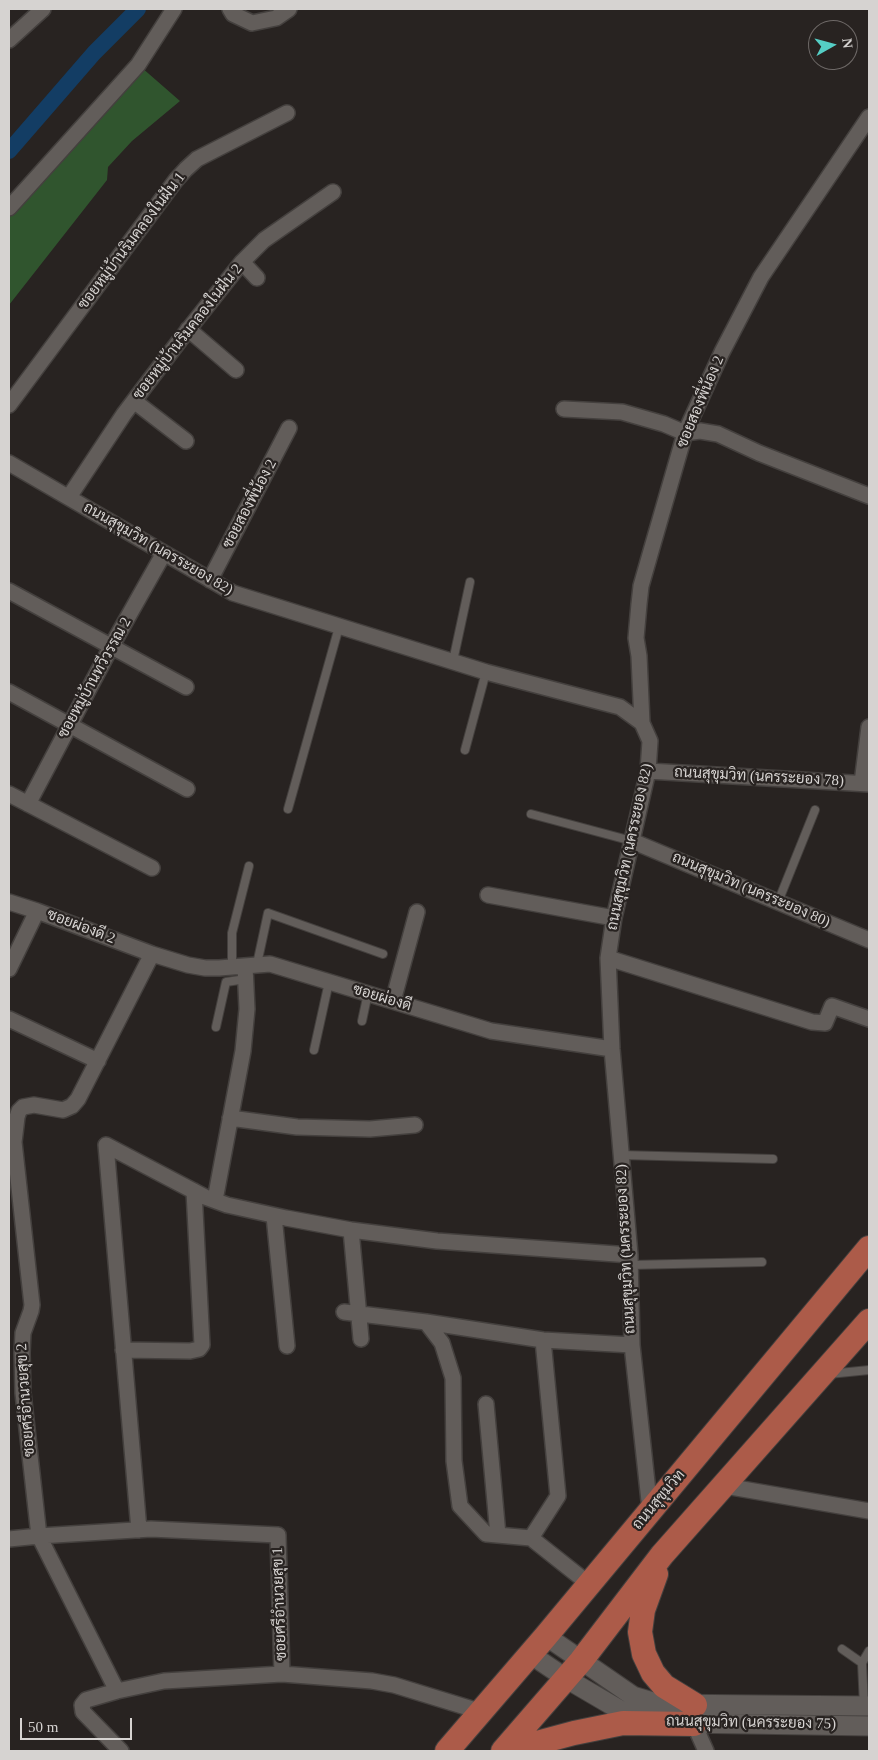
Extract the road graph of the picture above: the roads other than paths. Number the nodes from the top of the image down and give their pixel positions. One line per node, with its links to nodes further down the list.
1 (174, 9): 9 (street)
2 (230, 9): 3 (street)
3 (289, 9)
4 (37, 10): 5 (street)
5 (9, 40)
6 (287, 113): 15 (street, ซอยหมู่บ้านริมคลองในฝัน 1)
7 (869, 117): 18 (street, ซอยสองพี่น้อง 2)
8 (332, 192): 10 (street, ซอยหมู่บ้านริมคลองในฝัน 2)
9 (9, 208)
10 (242, 262): 11 (street); 12 (street, ซอยหมู่บ้านริมคลองในฝัน 2)
11 (257, 278)
12 (188, 329): 13 (street); 14 (street, ซอยหมู่บ้านริมคลองในฝัน 2)
13 (236, 370)
14 (134, 401): 19 (street); 22 (street, ซอยหมู่บ้านริมคลองในฝัน 2)
15 (9, 404)
16 (564, 409): 18 (street)
17 (289, 428): 24 (street, ซอยสองพี่น้อง 2)
18 (685, 433): 21 (street); 33 (street, ซอยสองพี่น้อง 2)
19 (186, 441)
20 (9, 464): 22 (street, ถนนสุขุมวิท (นครระยอง 82))
21 (869, 496)
22 (70, 497): 23 (street, ถนนสุขุมวิท (นครระยอง 82))
23 (164, 553): 24 (street, ถนนสุขุมวิท (นครระยอง 82)); 28 (street, ซอยหมู่บ้านทวีวรรณ 2)
24 (210, 580): 27 (street, ถนนสุขุมวิท (นครระยอง 82))
25 (470, 582): 29 (lane)
26 (9, 591): 28 (street)
27 (339, 627): 29 (street, ถนนสุขุมวิท (นครระยอง 82)); 42 (lane)
28 (111, 646): 31 (street); 34 (street, ซอยหมู่บ้านทวีวรรณ 2)
29 (453, 662): 30 (street, ถนนสุขุมวิท (นครระยอง 82))
30 (486, 672): 33 (street, ถนนสุขุมวิท (นครระยอง 82)); 36 (lane)
31 (186, 687)
32 (9, 692): 34 (street)
33 (642, 723): 37 (street, ถนนสุขุมวิท (นครระยอง 82))
34 (69, 725): 39 (street); 41 (street, ซอยหมู่บ้านทวีวรรณ 2)
35 (869, 727): 38 (street)
36 (465, 750)
37 (648, 771): 38 (street, ถนนสุขุมวิท (นครระยอง 78)); 45 (street, ถนนสุขุมวิท (นครระยอง 82))
38 (866, 784)
39 (187, 789)
40 (9, 794): 41 (street)
41 (28, 804): 47 (street)
42 (288, 809)
43 (815, 810): 50 (lane)
44 (531, 814): 45 (lane)
45 (632, 840): 50 (street, ถนนสุขุมวิท (นครระยอง 80)); 53 (street, ถนนสุขุมวิท (นครระยอง 82))
46 (249, 866): 59 (lane)
47 (152, 868)
48 (488, 895): 53 (street)
49 (9, 902): 51 (street, ซอยผ่องดี 2)
50 (778, 902): 54 (street, ถนนสุขุมวิท (นครระยอง 80))
51 (37, 911): 55 (street, ซอยผ่องดี 2); 58 (street)
52 (417, 912): 62 (street)
53 (614, 918): 57 (street, ถนนสุขุมวิท (นครระยอง 82))
54 (869, 940)
55 (152, 954): 59 (street, ซอยผ่องดี); 69 (street, ซอยศรีอำนวยสุข 2)
56 (383, 954): 59 (lane)
57 (608, 958): 64 (street); 67 (street, ถนนสุขุมวิท (นครระยอง 82))
58 (9, 968)
59 (245, 969): 60 (street, ซอยผ่องดี); 66 (lane); 70 (street)
60 (329, 982): 61 (street, ซอยผ่องดี); 68 (lane)
61 (368, 993): 62 (street, ซอยผ่องดี); 65 (lane)
62 (393, 1001): 67 (street, ซอยผ่องดี)
63 (9, 1018): 69 (street)
64 (869, 1019)
65 (362, 1020)
66 (216, 1027)
67 (612, 1049): 72 (street, ถนนสุขุมวิท (นครระยอง 82))
68 (314, 1050)
69 (98, 1061): 98 (street, ซอยศรีอำนวยสุข 2)
70 (230, 1118): 71 (street); 75 (street)
71 (415, 1125)
72 (621, 1155): 73 (lane); 79 (street, ถนนสุขุมวิท (นครระยอง 82))
73 (773, 1159)
74 (194, 1191): 75 (street); 89 (street); 89 (street)
75 (214, 1200): 76 (street)
76 (274, 1216): 77 (street); 88 (street)
77 (351, 1230): 79 (street); 82 (street)
78 (869, 1248): 94 (main road, ถนนสุขุมวิท)
79 (630, 1260): 80 (lane); 87 (street, ถนนสุขุมวิท (นครระยอง 82))
80 (762, 1262)
81 (344, 1312): 82 (street)
82 (360, 1314): 84 (street); 85 (street)
83 (869, 1321): 91 (main road)
84 (426, 1322): 86 (street); 97 (street)
85 (361, 1339)
86 (542, 1340): 87 (street); 99 (street)
87 (632, 1345): 94 (street, ถนนสุขุมวิท (นครระยอง 82))
88 (287, 1346)
89 (123, 1350): 96 (street)
90 (869, 1370): 91 (lane)
91 (823, 1374): 93 (main road)
92 (486, 1404): 97 (street)
93 (724, 1486): 95 (street); 101 (main road)
94 (650, 1510): 102 (main road, ถนนสุขุมวิท)
95 (869, 1511)
96 (139, 1530): 98 (street); 109 (street, ซอยศรีอำนวยสุข 1)
97 (498, 1535): 99 (street)
98 (39, 1536): 100 (street); 110 (street, ซอยศรีอำนวยสุข 2)
99 (531, 1538): 102 (street)
100 (9, 1539)
101 (662, 1555): 108 (main road); 113 (main road)
102 (589, 1584): 103 (main road, ถนนสุขุมวิท)
103 (546, 1636): 106 (main road, ถนนสุขุมวิท); 108 (street, ถนนสุขุมวิท (นครระยอง 75))
104 (842, 1649): 107 (lane)
105 (869, 1651): 107 (lane)
106 (530, 1654): 108 (street, ถนนสุขุมวิท (นครระยอง 75)); 112 (main road, ถนนสุขุมวิท)
107 (862, 1663): 111 (lane)
108 (574, 1670): 113 (street, ถนนสุขุมวิท (นครระยอง 75)); 117 (main road)
109 (282, 1674): 110 (street); 112 (street)
110 (117, 1691): 115 (street)
111 (867, 1706): 113 (street, ถนนสุขุมวิท (นครระยอง 75))
112 (482, 1712): 116 (main road, ถนนสุขุมวิท)
113 (694, 1714): 114 (street, ถนนสุขุมวิท (นครระยอง 75)); 118 (main road); 119 (street)
114 (869, 1726)
115 (121, 1751)
116 (448, 1751)
117 (503, 1751)
118 (515, 1751)
119 (706, 1751)

